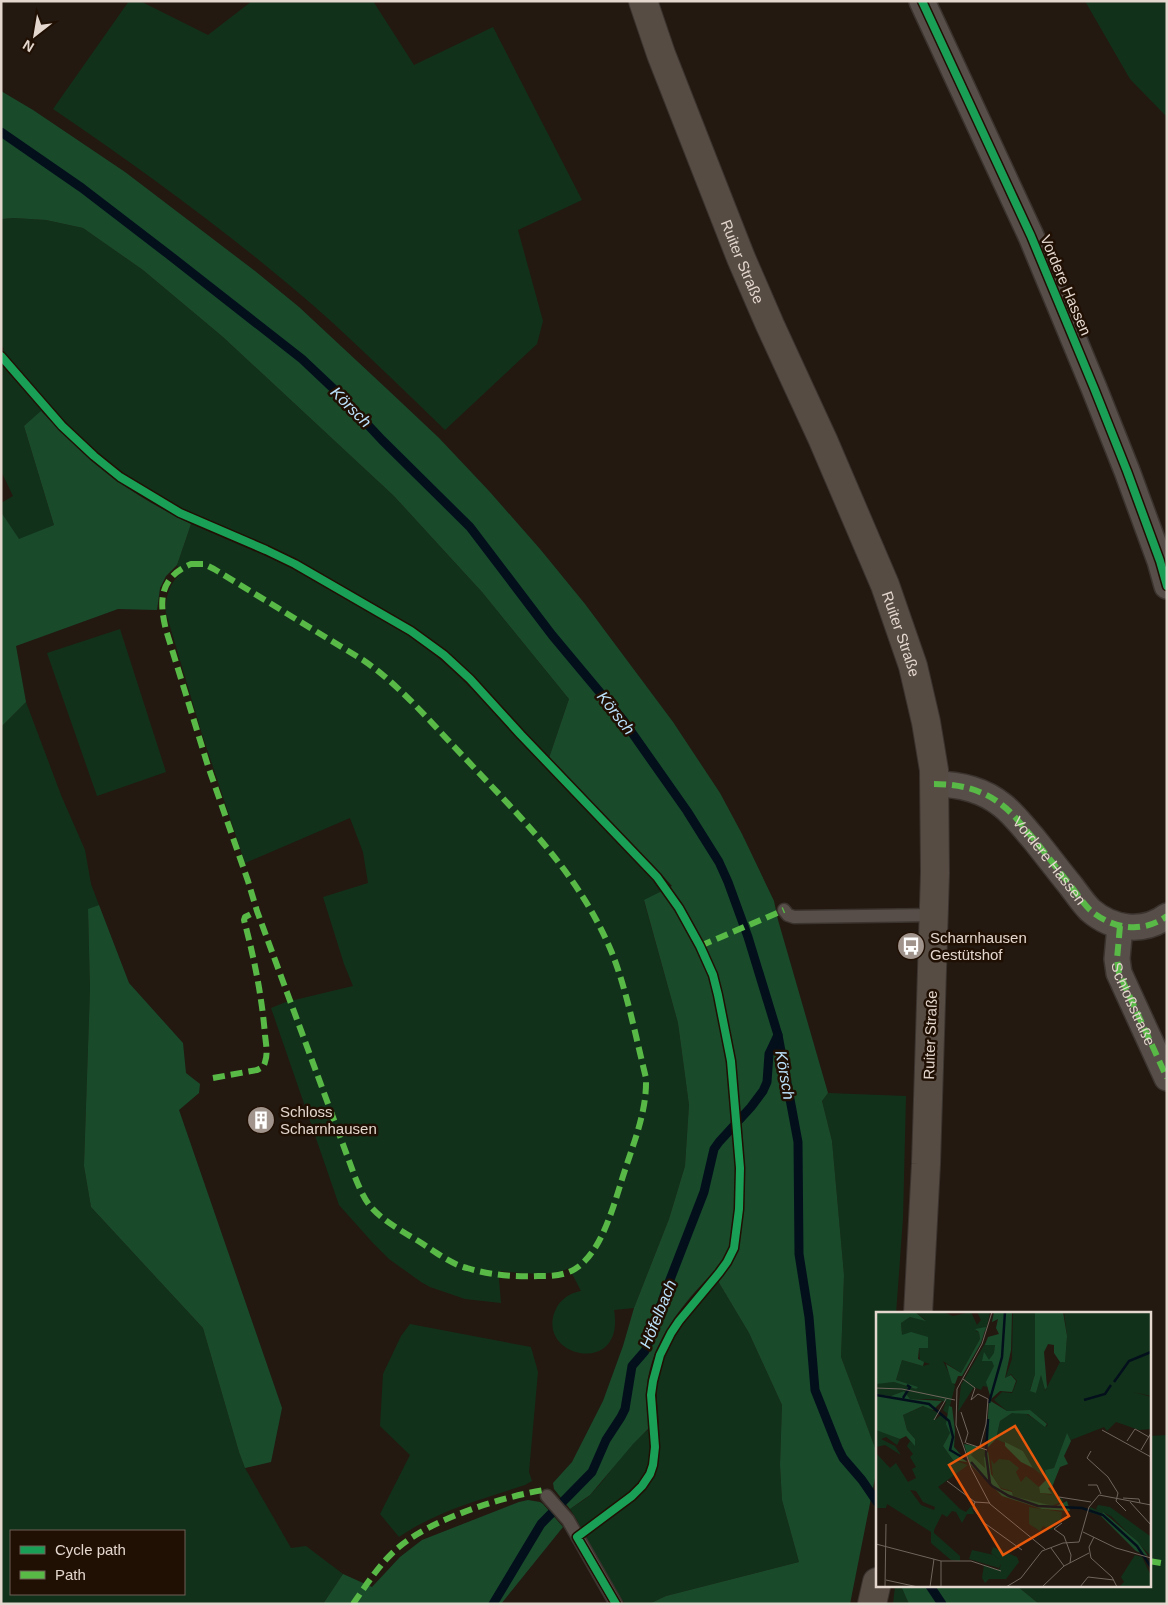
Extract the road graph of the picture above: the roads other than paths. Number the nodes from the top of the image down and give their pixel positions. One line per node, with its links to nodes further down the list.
1 (643, 1): 4 (main road, Ruiter Straße)
2 (922, 1): 3 (street, Vordere Hassen)
3 (1167, 586)
4 (934, 784): 6 (main road, Ruiter Straße); 8 (street, Vordere Hassen)
5 (784, 910): 6 (lane)
6 (934, 915): 10 (main road, Ruiter Straße)
7 (1167, 916): 8 (street, Vordere Hassen)
8 (1120, 926): 9 (street, Schloßstraße)
9 (1167, 1078)
10 (918, 1312)
11 (547, 1496): 13 (lane)
12 (876, 1586): 14 (main road)
13 (616, 1604)
14 (872, 1604)

